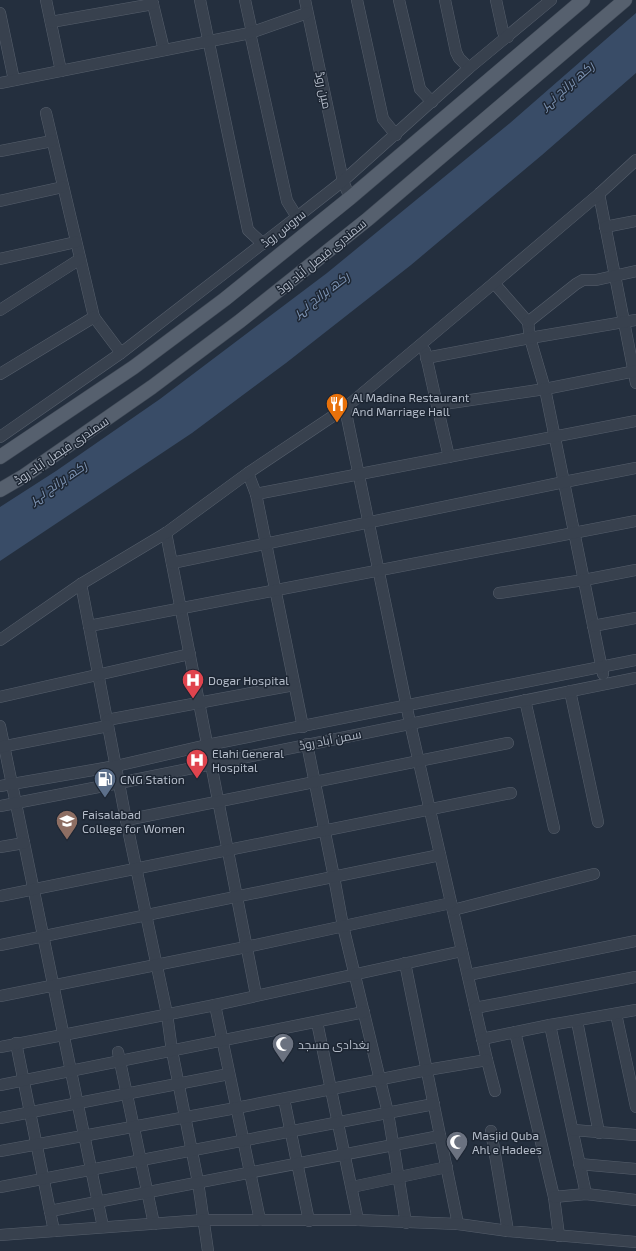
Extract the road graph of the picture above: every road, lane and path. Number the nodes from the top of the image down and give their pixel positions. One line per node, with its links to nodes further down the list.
1 (46, 0): 15 (street)
2 (200, 0): 18 (street)
3 (245, 0): 16 (street)
4 (304, 0): 14 (street, مین روڈ)
5 (357, 0): 26 (street)
6 (399, 0): 24 (street)
7 (445, 0): 20 (street)
8 (496, 0): 17 (street)
9 (551, 0): 17 (street, سروس روڈ)
10 (583, 0): 35 (main road)
11 (625, 0): 71 (main road, سمندری فیصل آباد روڈ)
12 (152, 2): 15 (street); 19 (street)
13 (0, 13): 22 (street)
14 (307, 13): 16 (street); 32 (street, مین روڈ)
15 (51, 22): 21 (street)
16 (251, 33): 18 (street); 37 (street)
17 (508, 37): 20 (street, سروس روڈ)
18 (209, 41): 19 (street); 41 (street)
19 (164, 50): 21 (street)
20 (469, 68): 24 (street, سروس روڈ)
21 (61, 71): 22 (street)
22 (14, 80): 23 (street)
23 (0, 83)
24 (432, 102): 26 (street, سروس روڈ)
25 (46, 113): 27 (street)
26 (396, 135): 32 (street, سروس روڈ)
27 (52, 141): 28 (street); 33 (street)
28 (0, 151)
29 (636, 160): 31 (street)
30 (636, 170): 31 (street)
31 (621, 173): 34 (street)
32 (343, 181): 35 (street, مین روڈ); 37 (street, سروس روڈ)
33 (63, 187): 36 (street); 40 (street)
34 (599, 194): 39 (street); 46 (street)
35 (350, 198): 65 (main road)
36 (0, 201)
37 (297, 218): 41 (street, سروس روڈ)
38 (636, 221): 39 (street)
39 (605, 227): 45 (street)
40 (76, 242): 42 (street); 43 (street)
41 (263, 244): 54 (street, سروس روڈ)
42 (0, 259)
43 (80, 259): 47 (street); 48 (street)
44 (636, 271): 45 (street)
45 (615, 275): 50 (street); 51 (street)
46 (494, 283): 50 (street); 53 (street)
47 (0, 310)
48 (94, 317): 54 (street); 57 (street)
49 (636, 320): 51 (street)
50 (528, 322): 52 (street)
51 (624, 323): 52 (street); 56 (street)
52 (530, 338): 55 (street); 59 (street)
53 (423, 343): 55 (street); 61 (street)
54 (121, 353): 63 (street, سروس روڈ)
55 (426, 358): 60 (street)
56 (635, 371): 58 (street); 59 (street)
57 (0, 374)
58 (636, 384)
59 (545, 389): 60 (street); 64 (street)
60 (437, 405): 66 (street)
61 (345, 408): 68 (street); 69 (street)
62 (636, 421): 64 (street)
63 (0, 437)
64 (554, 437): 66 (street); 70 (street)
65 (0, 457)
66 (449, 457): 69 (street)
67 (636, 468): 70 (street)
68 (248, 474): 72 (street); 75 (street)
69 (358, 474): 72 (street); 74 (street)
70 (564, 482): 74 (street); 76 (street)
71 (0, 490)
72 (256, 494): 77 (street)
73 (636, 521): 76 (street)
74 (368, 523): 77 (street); 80 (street)
75 (166, 532): 78 (street); 82 (street)
76 (574, 533): 80 (street); 81 (street)
77 (266, 543): 78 (street); 83 (street)
78 (172, 563): 85 (street)
79 (636, 570): 81 (street)
80 (378, 571): 83 (street); 101 (street)
81 (584, 580): 84 (street); 88 (street)
82 (81, 584): 87 (street); 89 (street)
83 (275, 590): 85 (street); 96 (street)
84 (499, 594)
85 (180, 607): 87 (street); 90 (street)
86 (636, 618): 88 (street)
87 (89, 626): 93 (street)
88 (593, 626): 92 (street)
89 (0, 640)
90 (190, 654): 93 (street); 100 (street)
91 (635, 664): 92 (street, سمن آباد روڈ)
92 (602, 668): 95 (street); 101 (street, سمن آباد روڈ)
93 (98, 676): 98 (street); 102 (street)
94 (636, 678): 95 (street, سمن آباد روڈ)
95 (605, 684): 97 (street, سمن آباد روڈ)
96 (294, 685): 100 (street); 105 (street)
97 (570, 691): 99 (street, سمن آباد روڈ); 123 (street)
98 (0, 697)
99 (525, 700): 103 (street, سمن آباد روڈ); 124 (street)
100 (199, 704): 102 (street); 109 (street)
101 (406, 706): 103 (street); 105 (street, سمن آباد روڈ)
102 (108, 723): 108 (street); 112 (street)
103 (410, 723): 107 (street, سمن آباد روڈ); 110 (street)
104 (0, 726): 108 (street)
105 (303, 726): 109 (street, سمن آباد روڈ)
106 (508, 743): 110 (street)
107 (307, 744): 111 (street, سمن آباد روڈ); 113 (street)
108 (2, 746): 115 (street)
109 (207, 746): 111 (street); 112 (street, سمن آباد روڈ)
110 (419, 761): 113 (street); 121 (street)
111 (211, 763): 114 (street, سمن آباد روڈ); 118 (street)
112 (116, 766): 114 (street); 115 (street, سمن آباد روڈ)
113 (314, 782): 118 (street); 125 (street)
114 (119, 783): 119 (street, سمن آباد روڈ); 122 (street)
115 (12, 784): 116 (street, سمن آباد روڈ); 119 (street)
116 (0, 786)
117 (511, 793): 121 (street)
118 (218, 801): 122 (street); 128 (street)
119 (16, 803): 120 (street, سمن آباد روڈ); 126 (street)
120 (0, 806)
121 (430, 809): 125 (street); 129 (street)
122 (126, 820): 130 (street)
123 (598, 822)
124 (554, 828)
125 (324, 831): 128 (street); 132 (street)
126 (24, 843): 127 (street); 133 (street)
127 (0, 847)
128 (228, 850): 130 (street); 135 (street)
129 (440, 855): 132 (street); 136 (street)
130 (137, 868): 133 (street); 137 (street)
131 (594, 874): 136 (street)
132 (334, 877): 135 (street); 138 (street)
133 (33, 889): 134 (street); 139 (street)
134 (0, 896)
135 (237, 897): 137 (street); 142 (street)
136 (452, 906): 138 (street); 143 (street)
137 (147, 915): 139 (street); 145 (street)
138 (343, 926): 142 (street); 146 (street)
139 (43, 936): 141 (street); 149 (street)
140 (636, 941): 147 (street)
141 (0, 945)
142 (246, 947): 145 (street); 150 (street)
143 (462, 951): 144 (street); 147 (street)
144 (405, 962): 146 (street); 170 (street)
145 (158, 966): 149 (street); 156 (street)
146 (355, 974): 150 (street); 155 (street)
147 (468, 975): 153 (street)
148 (636, 977): 153 (street)
149 (53, 986): 151 (street); 162 (street)
150 (256, 995): 152 (street)
151 (0, 996)
152 (214, 1005): 156 (street); 164 (street)
153 (475, 1008): 163 (street)
154 (636, 1010): 157 (street)
155 (364, 1012): 159 (street); 174 (street)
156 (167, 1014): 162 (street); 167 (street)
157 (616, 1014): 158 (street); 183 (street)
158 (577, 1021): 160 (street); 194 (street)
159 (317, 1022): 164 (street); 177 (street)
160 (550, 1025): 161 (street); 191 (street)
161 (515, 1032): 163 (street); 218 (street)
162 (63, 1035): 165 (street); 171 (street)
163 (482, 1039): 169 (street)
164 (222, 1041): 167 (street); 172 (street)
165 (16, 1043): 166 (street); 173 (street)
166 (0, 1047)
167 (172, 1051): 168 (street); 175 (street)
168 (119, 1056): 171 (street); 179 (street)
169 (487, 1060): 170 (street); 178 (street)
170 (427, 1070): 174 (street); 182 (street)
171 (71, 1071): 173 (street); 181 (street)
172 (229, 1074): 175 (street); 184 (street)
173 (24, 1080): 176 (street); 185 (street)
174 (380, 1080): 177 (street); 186 (street)
175 (178, 1084): 179 (street); 187 (street)
176 (0, 1085)
177 (331, 1088): 180 (street); 189 (street)
178 (496, 1091)
179 (127, 1094): 181 (street); 190 (street)
180 (284, 1099): 184 (street); 193 (street)
181 (77, 1103): 185 (street); 197 (street)
182 (434, 1104): 186 (street); 196 (street)
183 (636, 1107)
184 (236, 1108): 187 (street); 198 (street)
185 (30, 1112): 188 (street); 199 (street)
186 (388, 1113): 189 (street); 200 (street)
187 (185, 1117): 190 (street); 201 (street)
188 (0, 1118)
189 (338, 1122): 193 (street); 203 (street)
190 (134, 1127): 197 (street); 204 (street)
191 (573, 1130): 194 (street); 206 (street)
192 (491, 1131): 231 (street)
193 (291, 1132): 198 (street); 205 (street)
194 (599, 1133): 195 (street)
195 (636, 1135)
196 (440, 1136): 200 (street); 207 (street)
197 (84, 1137): 199 (street); 209 (street)
198 (243, 1141): 201 (street); 210 (street)
199 (37, 1144): 202 (street); 212 (street)
200 (392, 1145): 203 (street); 211 (street)
201 (191, 1150): 204 (street); 213 (street)
202 (0, 1151)
203 (345, 1154): 205 (street); 215 (street)
204 (140, 1160): 209 (street); 216 (street)
205 (297, 1163): 210 (street); 225 (street)
206 (579, 1164): 208 (street); 217 (street)
207 (447, 1167): 211 (street); 228 (street)
208 (636, 1169)
209 (91, 1170): 212 (street); 220 (street)
210 (250, 1172): 213 (street); 223 (street)
211 (399, 1177): 215 (street); 226 (street)
212 (44, 1178): 214 (street); 221 (street)
213 (198, 1182): 216 (street); 222 (street)
214 (0, 1187)
215 (352, 1187): 224 (street)
216 (147, 1192): 220 (street); 227 (street)
217 (586, 1194): 218 (street); 219 (street)
218 (554, 1197): 233 (street)
219 (636, 1200)
220 (97, 1202): 221 (street); 229 (street)
221 (50, 1211): 230 (street)
222 (204, 1220): 223 (street); 227 (street); 235 (street)
223 (260, 1220): 225 (street)
224 (358, 1220): 225 (street); 226 (street)
225 (309, 1221)
226 (406, 1223): 228 (street)
227 (154, 1224): 229 (street)
228 (458, 1224): 231 (street)
229 (102, 1227): 230 (street)
230 (54, 1231): 232 (street)
231 (508, 1231): 233 (street)
232 (0, 1235)
233 (559, 1236): 234 (street)
234 (636, 1242)
235 (208, 1251)

